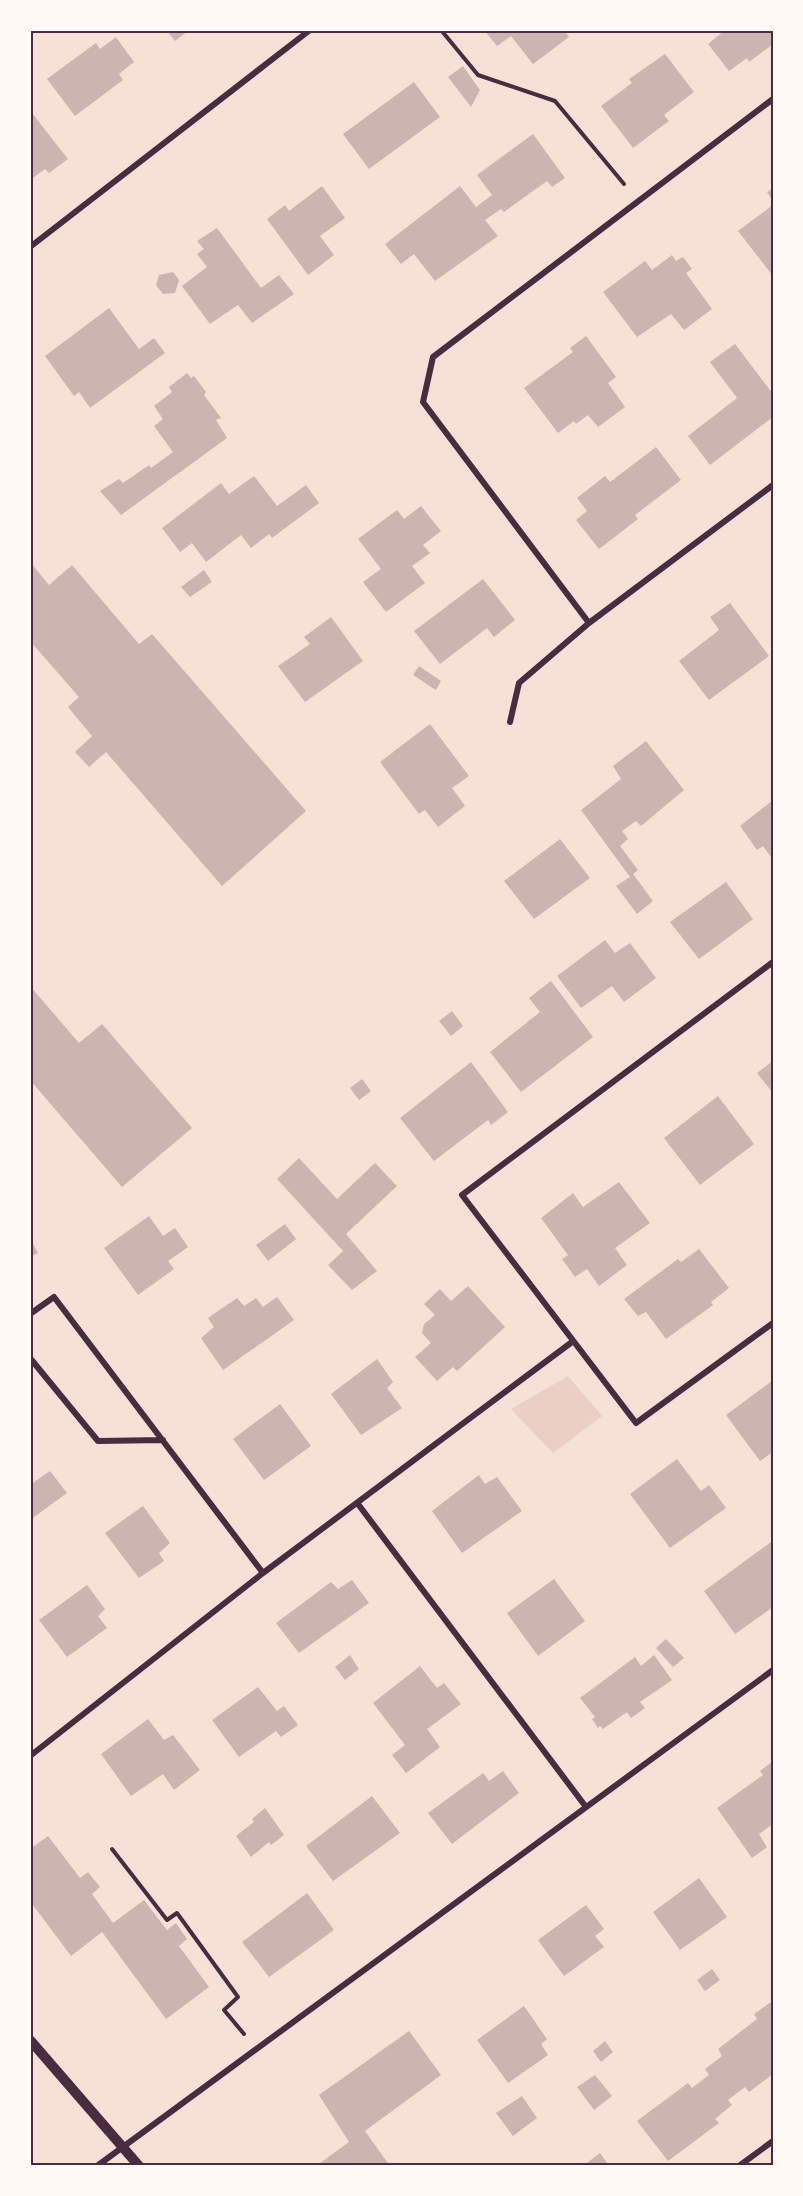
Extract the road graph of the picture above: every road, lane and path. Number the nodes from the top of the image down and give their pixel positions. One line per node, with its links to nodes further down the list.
1 (310, 30): 5 (street)
2 (441, 30): 4 (path)
3 (773, 99): 4 (street)
4 (638, 201): 7 (street)
5 (30, 248)
6 (773, 485): 7 (street)
7 (589, 623): 8 (street)
8 (510, 722)
9 (773, 962): 12 (street)
10 (30, 1314): 14 (street)
11 (773, 1323): 12 (street)
12 (572, 1342): 15 (street)
13 (30, 1358): 14 (street)
14 (162, 1440): 16 (street)
15 (358, 1503): 16 (street); 19 (street)
16 (263, 1573): 18 (street)
17 (773, 1670): 19 (street)
18 (30, 1755)
19 (586, 1807): 22 (street)
20 (112, 1849): 22 (path)
21 (30, 2040): 24 (street)
22 (255, 2049): 24 (street)
23 (773, 2141): 27 (street)
24 (123, 2146): 25 (street); 26 (street)
25 (97, 2166)
26 (139, 2166)
27 (740, 2166)

